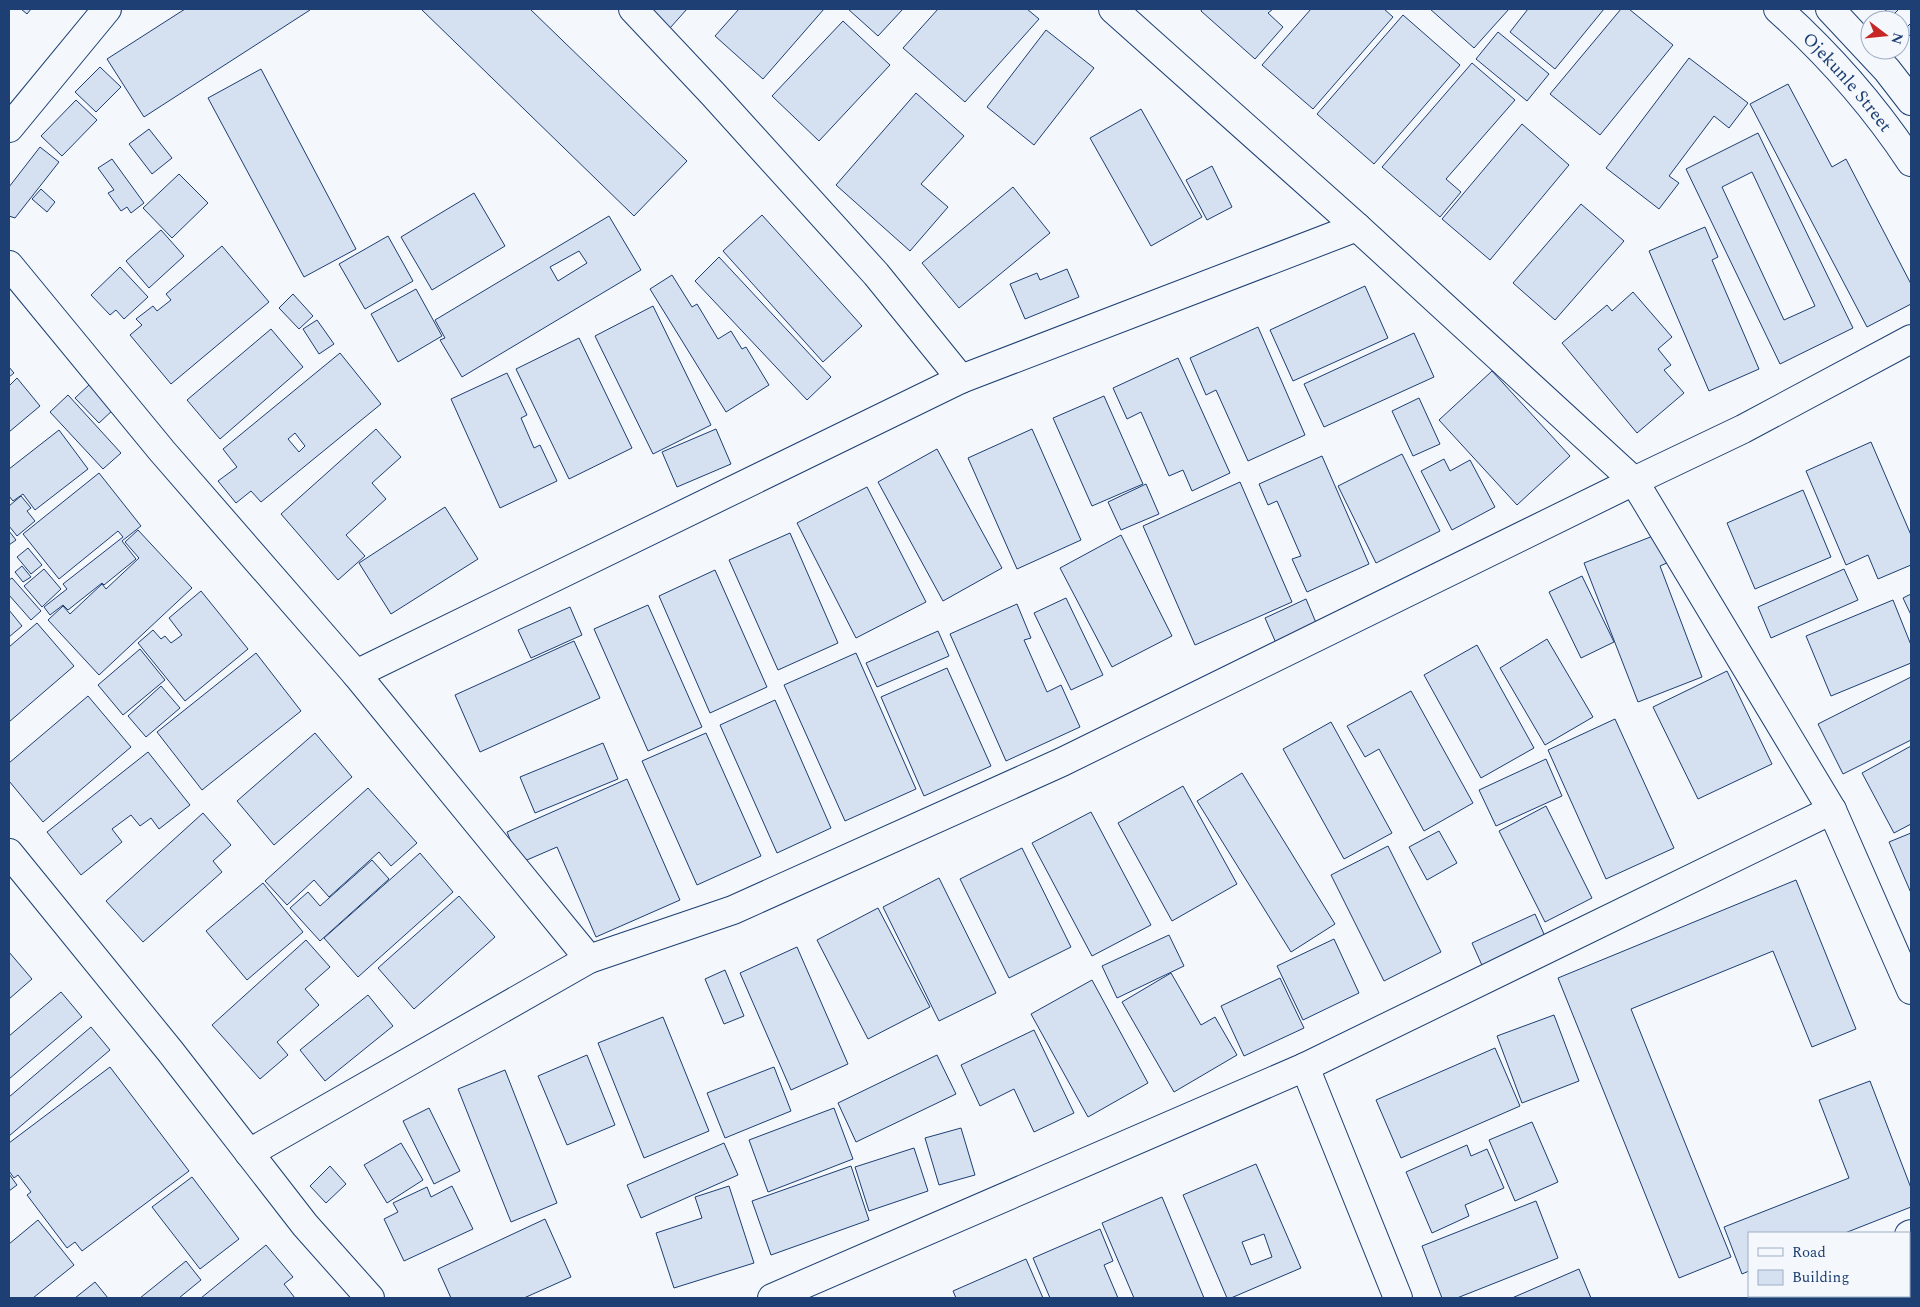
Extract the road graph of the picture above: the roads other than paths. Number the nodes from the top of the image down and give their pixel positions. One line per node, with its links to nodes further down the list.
1 (107, 9): 7 (street)
2 (633, 9): 12 (street)
3 (1113, 9): 9 (street)
4 (1778, 9): 8 (street, Ojekunle Street)
5 (1830, 9): 6 (street, Ojekunle Street)
6 (1911, 101)
7 (9, 128)
8 (1911, 162)
9 (1357, 227): 12 (street); 13 (street)
10 (9, 265): 14 (street)
11 (1911, 339): 13 (street)
12 (962, 379): 14 (street)
13 (1634, 481): 15 (street); 17 (street)
14 (356, 674): 17 (street)
15 (1832, 810): 18 (street); 19 (street)
16 (9, 853): 20 (street)
17 (589, 959): 20 (street)
18 (1911, 990)
19 (1305, 1067): 22 (street); 23 (street)
20 (249, 1153): 21 (street)
21 (370, 1298)
22 (772, 1298)
23 (1398, 1298)

